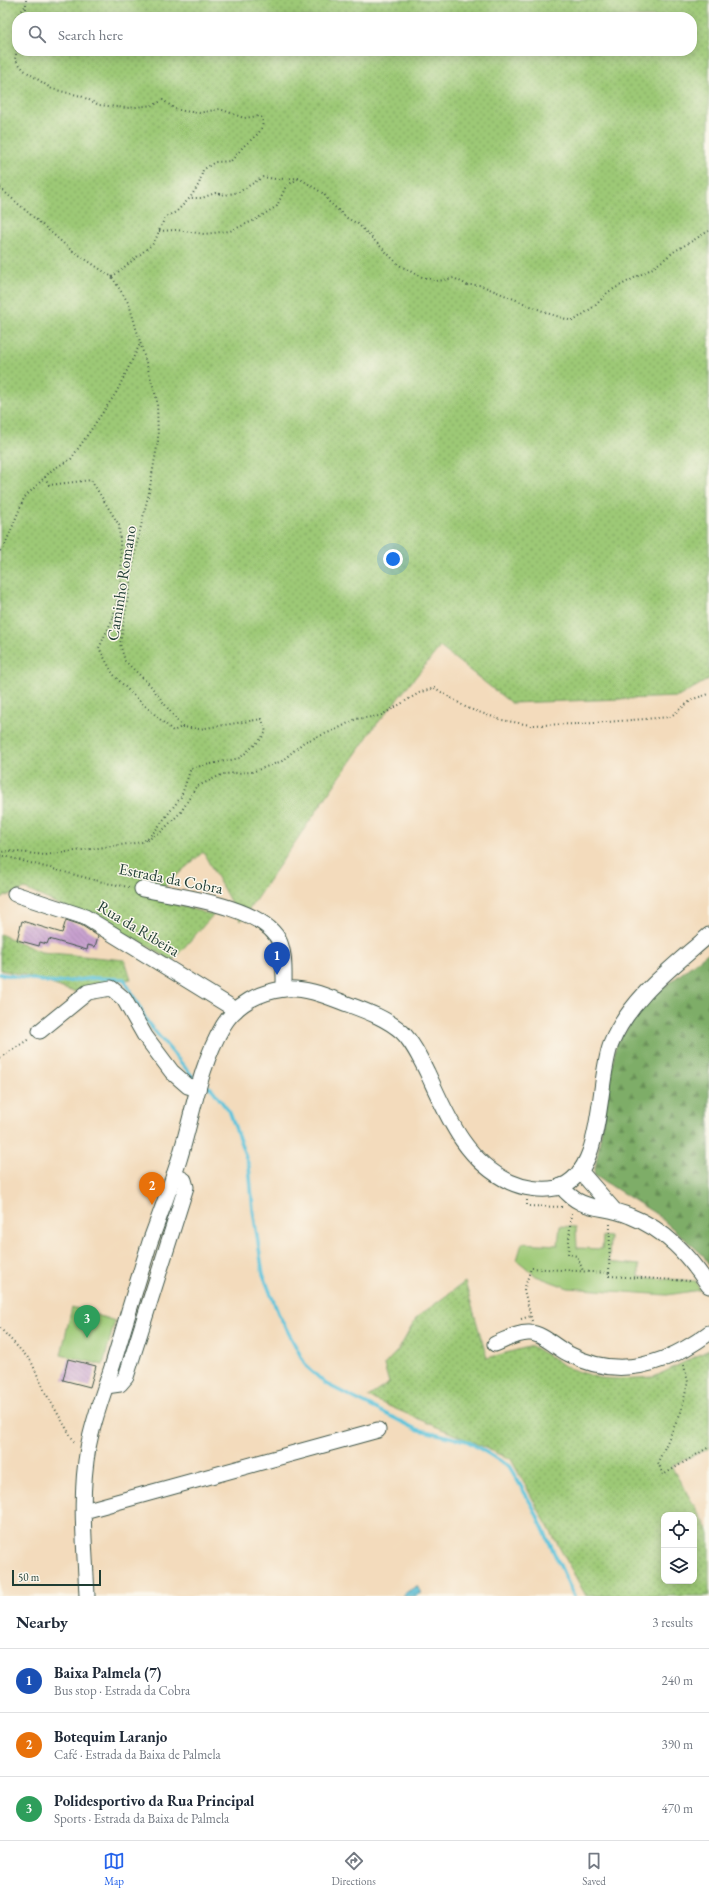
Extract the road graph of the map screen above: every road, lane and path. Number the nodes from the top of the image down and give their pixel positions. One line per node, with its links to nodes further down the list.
1 (26, 0): 2 (path)
2 (26, 5): 3 (path); 4 (path)
3 (21, 12)
4 (26, 12)
5 (15, 56): 8 (path)
6 (299, 178): 8 (path); 9 (path); 10 (path)
7 (0, 188): 11 (path, Caminho Romano)
8 (190, 198): 9 (path)
9 (159, 231): 11 (path)
10 (709, 231)
11 (112, 277): 12 (path, Caminho Romano)
12 (141, 343): 13 (path); 16 (path, Caminho Romano)
13 (45, 477): 14 (path); 15 (path)
14 (0, 551)
15 (112, 618): 16 (path); 18 (path)
16 (122, 633): 18 (path, Caminho Romano)
17 (709, 694): 19 (path)
18 (182, 727): 19 (path)
19 (143, 842): 20 (path)
20 (0, 854): 21 (path, Estrada da Cobra)
21 (142, 889): 24 (street, Estrada da Cobra)
22 (15, 894): 25 (street, Rua da Ribeira)
23 (709, 935): 29 (street)
24 (284, 989): 25 (street); 31 (street)
25 (236, 1010): 28 (street)
26 (40, 1031): 27 (path); 28 (street)
27 (0, 1058)
28 (198, 1089): 46 (street)
29 (580, 1171): 30 (street); 33 (street)
30 (561, 1186): 31 (street); 32 (street)
31 (526, 1187): 32 (path)
32 (572, 1203): 33 (street); 35 (path)
33 (614, 1210): 37 (street)
34 (610, 1237): 36 (path)
35 (583, 1271): 36 (path); 39 (path)
36 (609, 1273): 37 (path)
37 (708, 1285)
38 (0, 1328): 44 (path)
39 (536, 1333): 40 (street); 41 (street)
40 (709, 1334)
41 (495, 1344)
42 (684, 1365): 45 (path)
43 (378, 1430): 46 (street)
44 (75, 1444)
45 (709, 1447)
46 (84, 1511): 47 (street)
47 (87, 1596)

